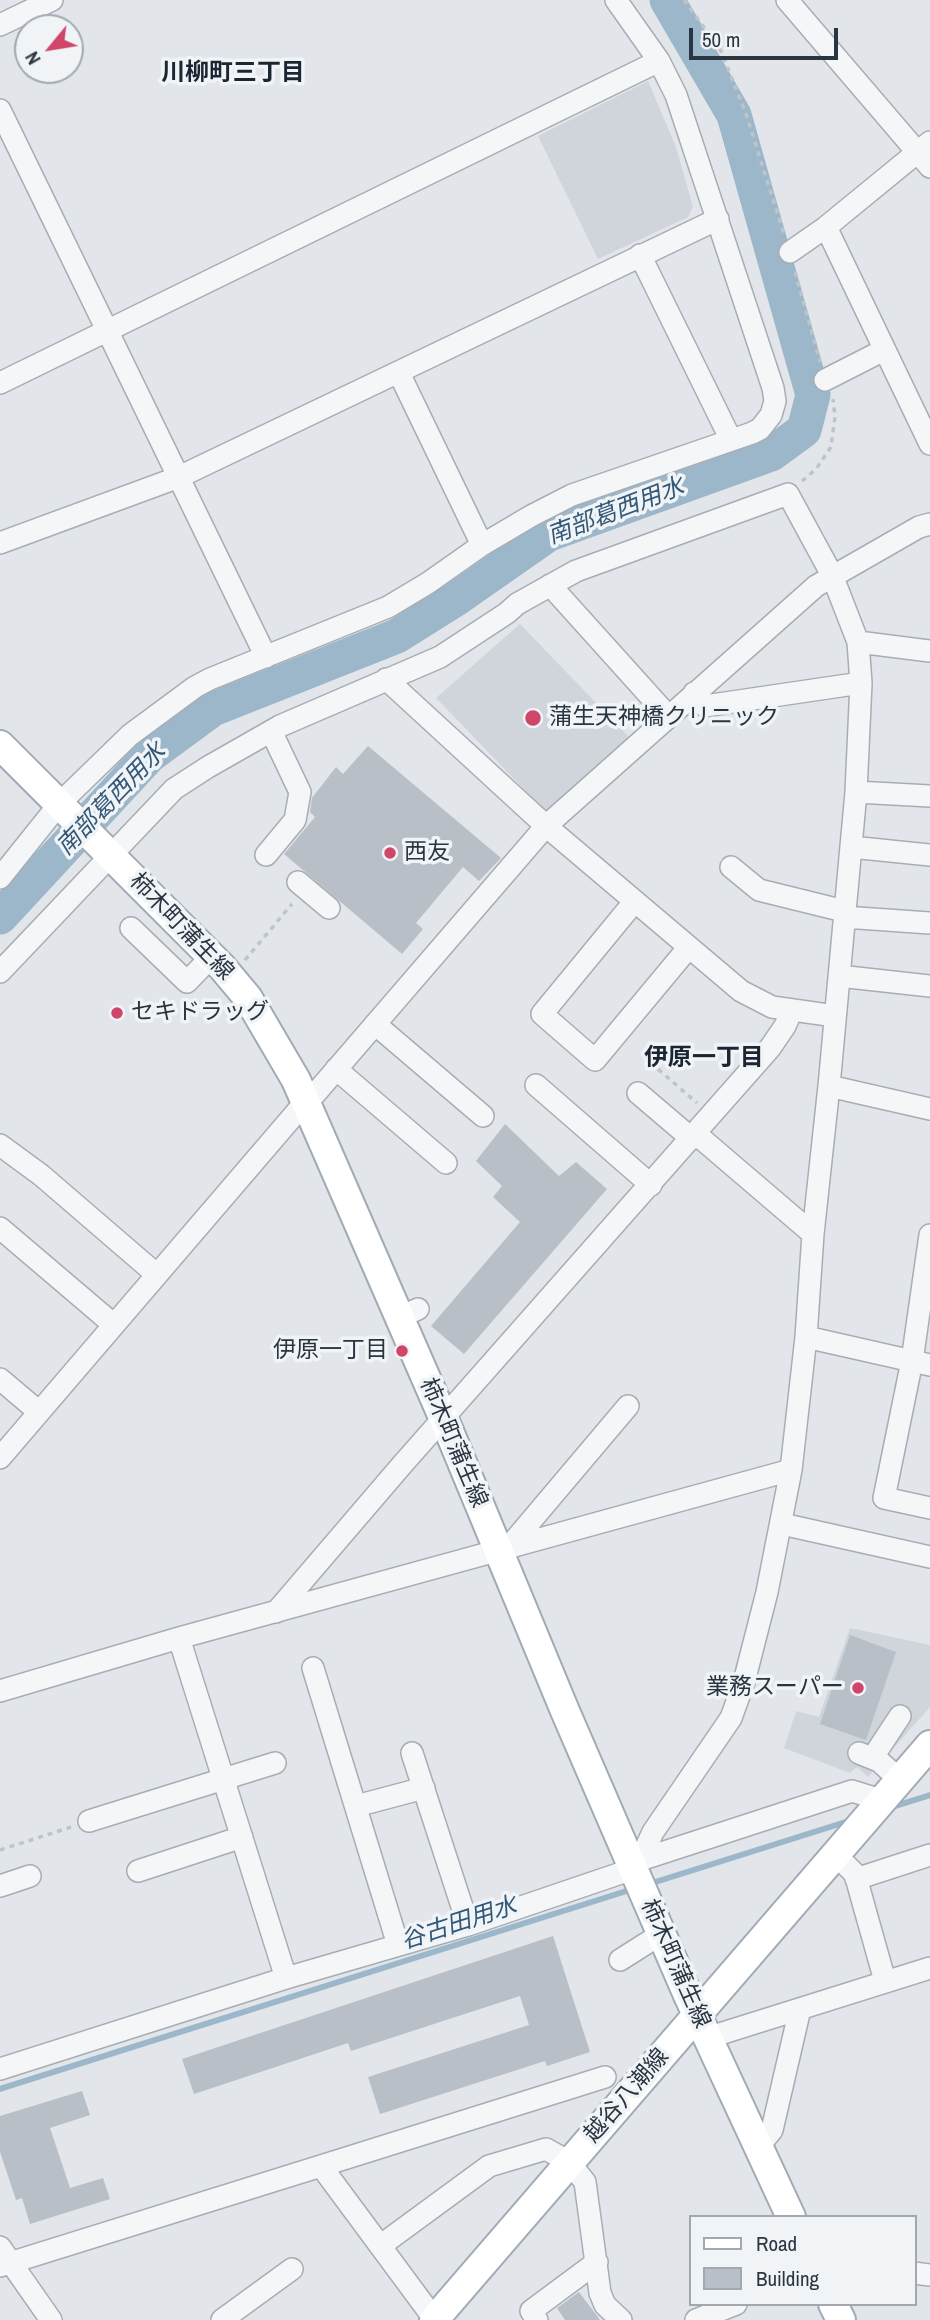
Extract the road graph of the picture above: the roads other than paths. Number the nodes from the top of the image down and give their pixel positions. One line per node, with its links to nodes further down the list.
1 (52, 0): 4 (street)
2 (616, 0): 5 (street)
3 (787, 0): 8 (street)
4 (0, 26)
5 (659, 61): 9 (street); 13 (street)
6 (0, 110): 7 (street)
7 (8, 148): 13 (street)
8 (926, 154): 10 (street)
9 (718, 219): 12 (street); 18 (street)
10 (826, 227): 11 (street); 14 (street)
11 (790, 252)
12 (640, 255): 15 (street); 18 (street)
13 (106, 330): 17 (street); 20 (street)
14 (884, 350): 16 (street); 19 (street)
15 (400, 373): 20 (street); 23 (street)
16 (825, 380)
17 (0, 383)
18 (731, 440): 23 (street)
19 (930, 444)
20 (179, 477): 22 (street); 28 (street)
21 (930, 524): 24 (street)
22 (0, 543)
23 (482, 545): 28 (street)
24 (832, 575): 25 (street); 26 (street); 31 (street)
25 (550, 584): 29 (street); 32 (street)
26 (858, 642): 27 (street); 30 (street)
27 (930, 651)
28 (265, 657): 37 (street)
29 (386, 679): 33 (street); 38 (street)
30 (861, 683): 31 (street); 35 (street)
31 (694, 693): 32 (street)
32 (668, 716): 38 (street)
33 (271, 731): 40 (street); 41 (street)
34 (0, 745): 37 (main road, 柿木町蒲生線)
35 (856, 792): 36 (street); 39 (street)
36 (930, 796)
37 (63, 807): 40 (main road, 柿木町蒲生線); 44 (street)
38 (546, 826): 46 (street); 58 (street)
39 (851, 847): 42 (street); 48 (street)
40 (109, 852): 52 (main road, 柿木町蒲生線); 53 (street)
41 (266, 855)
42 (930, 855)
43 (731, 867): 48 (street)
44 (0, 878)
45 (298, 889): 47 (street)
46 (635, 901): 51 (street); 51 (street)
47 (329, 908)
48 (844, 914): 49 (street); 54 (street)
49 (930, 923)
50 (131, 928): 52 (street)
51 (689, 947): 56 (street)
52 (212, 956): 63 (main road, 柿木町蒲生線)
53 (0, 972)
54 (839, 976): 55 (street); 57 (street)
55 (930, 986)
56 (792, 1010): 57 (street); 66 (street)
57 (835, 1016): 61 (street)
58 (375, 1024): 59 (street); 65 (street)
59 (336, 1069): 63 (street); 68 (street)
60 (536, 1085): 69 (street)
61 (830, 1086): 64 (street); 71 (street)
62 (638, 1093): 66 (street)
63 (306, 1101): 73 (street); 80 (main road, 柿木町蒲生線)
64 (930, 1109)
65 (483, 1116)
66 (694, 1137): 69 (street); 71 (street)
67 (0, 1145): 73 (street)
68 (446, 1163)
69 (651, 1185): 80 (street)
70 (0, 1228): 74 (street)
71 (813, 1234): 75 (street)
72 (930, 1236): 76 (street)
73 (156, 1275): 74 (street)
74 (114, 1325): 79 (street)
75 (806, 1337): 76 (street); 82 (street)
76 (921, 1363): 83 (street)
77 (0, 1379): 79 (street)
78 (628, 1406): 85 (street)
79 (40, 1412): 81 (street)
80 (443, 1418): 85 (main road, 柿木町蒲生線); 87 (street)
81 (0, 1458)
82 (791, 1470): 84 (street); 85 (street)
83 (930, 1508)
84 (782, 1524): 86 (street); 103 (street)
85 (503, 1550): 87 (street); 103 (main road, 柿木町蒲生線)
86 (930, 1557)
87 (276, 1612): 88 (street)
88 (179, 1638): 90 (street); 95 (street)
89 (313, 1668): 98 (street)
90 (0, 1691)
91 (900, 1716): 97 (street)
92 (930, 1745): 97 (main road, 越谷八潮線)
93 (412, 1753): 96 (street)
94 (275, 1763): 95 (street)
95 (224, 1780): 99 (street); 100 (street)
96 (424, 1788): 98 (street); 108 (street)
97 (892, 1790): 101 (main road, 越谷八潮線); 103 (street)
98 (356, 1806): 110 (street)
99 (89, 1821)
100 (242, 1837): 104 (street); 113 (street)
101 (836, 1855): 106 (street); 116 (main road, 越谷八潮線)
102 (930, 1855): 106 (street)
103 (637, 1865): 108 (street); 109 (main road, 柿木町蒲生線)
104 (138, 1871)
105 (30, 1876): 107 (street)
106 (856, 1879): 114 (street)
107 (0, 1886)
108 (468, 1925): 110 (street)
109 (663, 1936): 111 (street); 116 (main road, 柿木町蒲生線)
110 (398, 1945): 113 (street)
111 (620, 1960)
112 (930, 1968): 114 (street)
113 (286, 1979): 117 (street)
114 (885, 1981): 115 (street)
115 (800, 2009): 116 (street); 119 (street)
116 (702, 2027): 119 (main road, 柿木町蒲生線); 120 (main road, 越谷八潮線)
117 (0, 2069)
118 (605, 2077): 121 (street)
119 (758, 2147): 122 (main road, 柿木町蒲生線)
120 (569, 2162): 123 (street); 125 (street); 130 (main road, 越谷八潮線)
121 (321, 2166): 123 (street); 124 (street)
122 (790, 2215)
123 (380, 2246): 130 (street)
124 (3, 2259): 128 (street)
125 (597, 2262): 131 (street); 132 (street)
126 (292, 2269): 129 (street)
127 (731, 2306): 133 (street)
128 (51, 2320)
129 (222, 2320)
130 (435, 2320)
131 (537, 2320)
132 (621, 2320)
133 (696, 2320)

